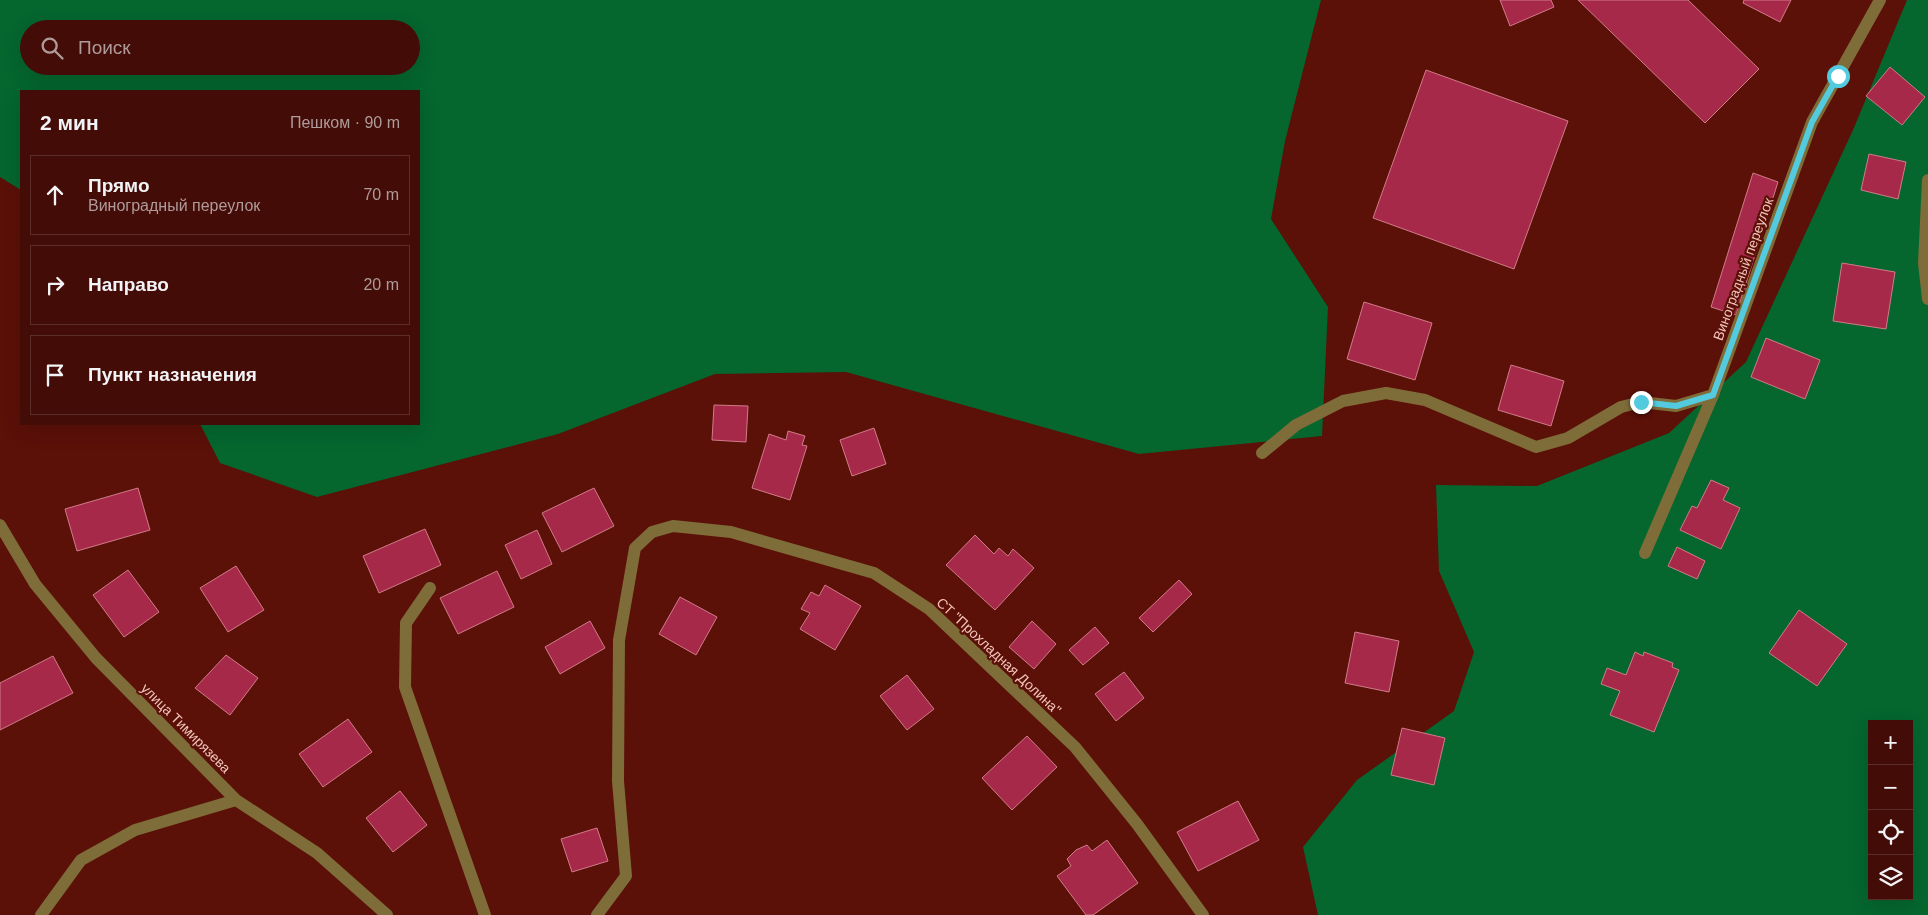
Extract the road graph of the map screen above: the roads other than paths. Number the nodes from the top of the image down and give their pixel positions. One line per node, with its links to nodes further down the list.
1 (1880, 0): 4 (street, Виноградный переулок)
2 (1928, 180): 3 (street)
3 (1928, 300)
4 (1713, 395): 5 (street); 7 (street, Виноградный переулок)
5 (1262, 453)
6 (0, 525): 9 (street, улица Тимирязева)
7 (1645, 553)
8 (430, 588): 12 (street)
9 (236, 800): 10 (street); 11 (street, улица Тимирязева)
10 (40, 915)
11 (388, 915)
12 (485, 915)
13 (597, 915): 14 (street, СТ "Прохладная Долина")
14 (1203, 915)

